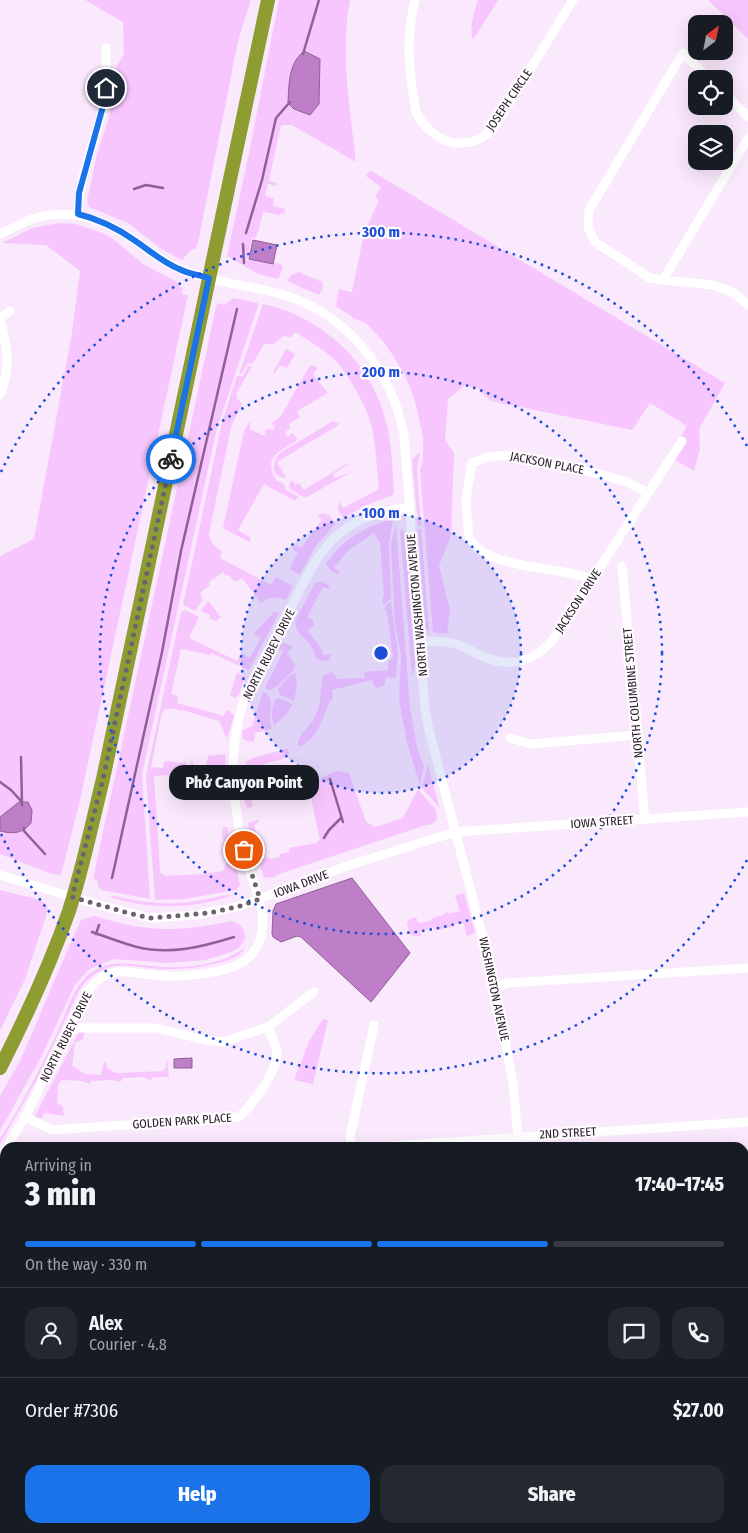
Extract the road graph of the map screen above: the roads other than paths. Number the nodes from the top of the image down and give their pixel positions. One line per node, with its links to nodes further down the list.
1 (268, 0): 11 (highway)
2 (415, 0): 3 (street, JOSEPH CIRCLE)
3 (573, 0)
4 (106, 48): 9 (street)
5 (700, 70): 12 (street)
6 (733, 102): 7 (street)
7 (748, 117)
8 (748, 138): 12 (street)
9 (78, 214): 10 (street); 11 (street, NORTH WASHINGTON AVENUE)
10 (0, 234)
11 (209, 278): 19 (street, NORTH WASHINGTON AVENUE); 29 (highway)
12 (663, 280): 13 (street)
13 (748, 305)
14 (10, 311): 15 (street)
15 (0, 319): 16 (street)
16 (0, 395)
17 (682, 441): 18 (street, JACKSON DRIVE)
18 (648, 493): 21 (street, JACKSON DRIVE); 21 (street, JACKSON PLACE)
19 (409, 507): 22 (street, NORTH WASHINGTON AVENUE); 30 (street, NORTH RUBEY DRIVE)
20 (622, 566): 23 (street, NORTH COLUMBINE STREET)
21 (593, 579): 22 (street, JACKSON DRIVE)
22 (420, 641): 27 (street, NORTH WASHINGTON AVENUE)
23 (637, 734): 24 (street); 26 (street, NORTH COLUMBINE STREET)
24 (510, 738)
25 (748, 812): 26 (street, IOWA STREET)
26 (645, 820): 27 (street, IOWA STREET)
27 (455, 832): 30 (street, IOWA DRIVE); 32 (street, WASHINGTON AVENUE)
28 (0, 875): 29 (street, IOWA DRIVE)
29 (72, 897): 30 (street, IOWA DRIVE); 37 (highway)
30 (260, 899): 36 (street, NORTH RUBEY DRIVE)
31 (748, 968): 32 (street)
32 (496, 988): 40 (street, WASHINGTON AVENUE)
33 (314, 992): 35 (street)
34 (374, 1024): 42 (street)
35 (268, 1027): 36 (street); 38 (street, GOLDEN PARK PLACE)
36 (68, 1031): 38 (street, NORTH RUBEY DRIVE)
37 (0, 1068)
38 (25, 1118): 41 (street, NORTH RUBEY DRIVE)
39 (748, 1122): 40 (street, 2ND STREET)
40 (519, 1136): 43 (street, 2ND STREET); 44 (street, WASHINGTON AVENUE)
41 (10, 1142)
42 (351, 1142)
43 (456, 1142)
44 (520, 1142)

